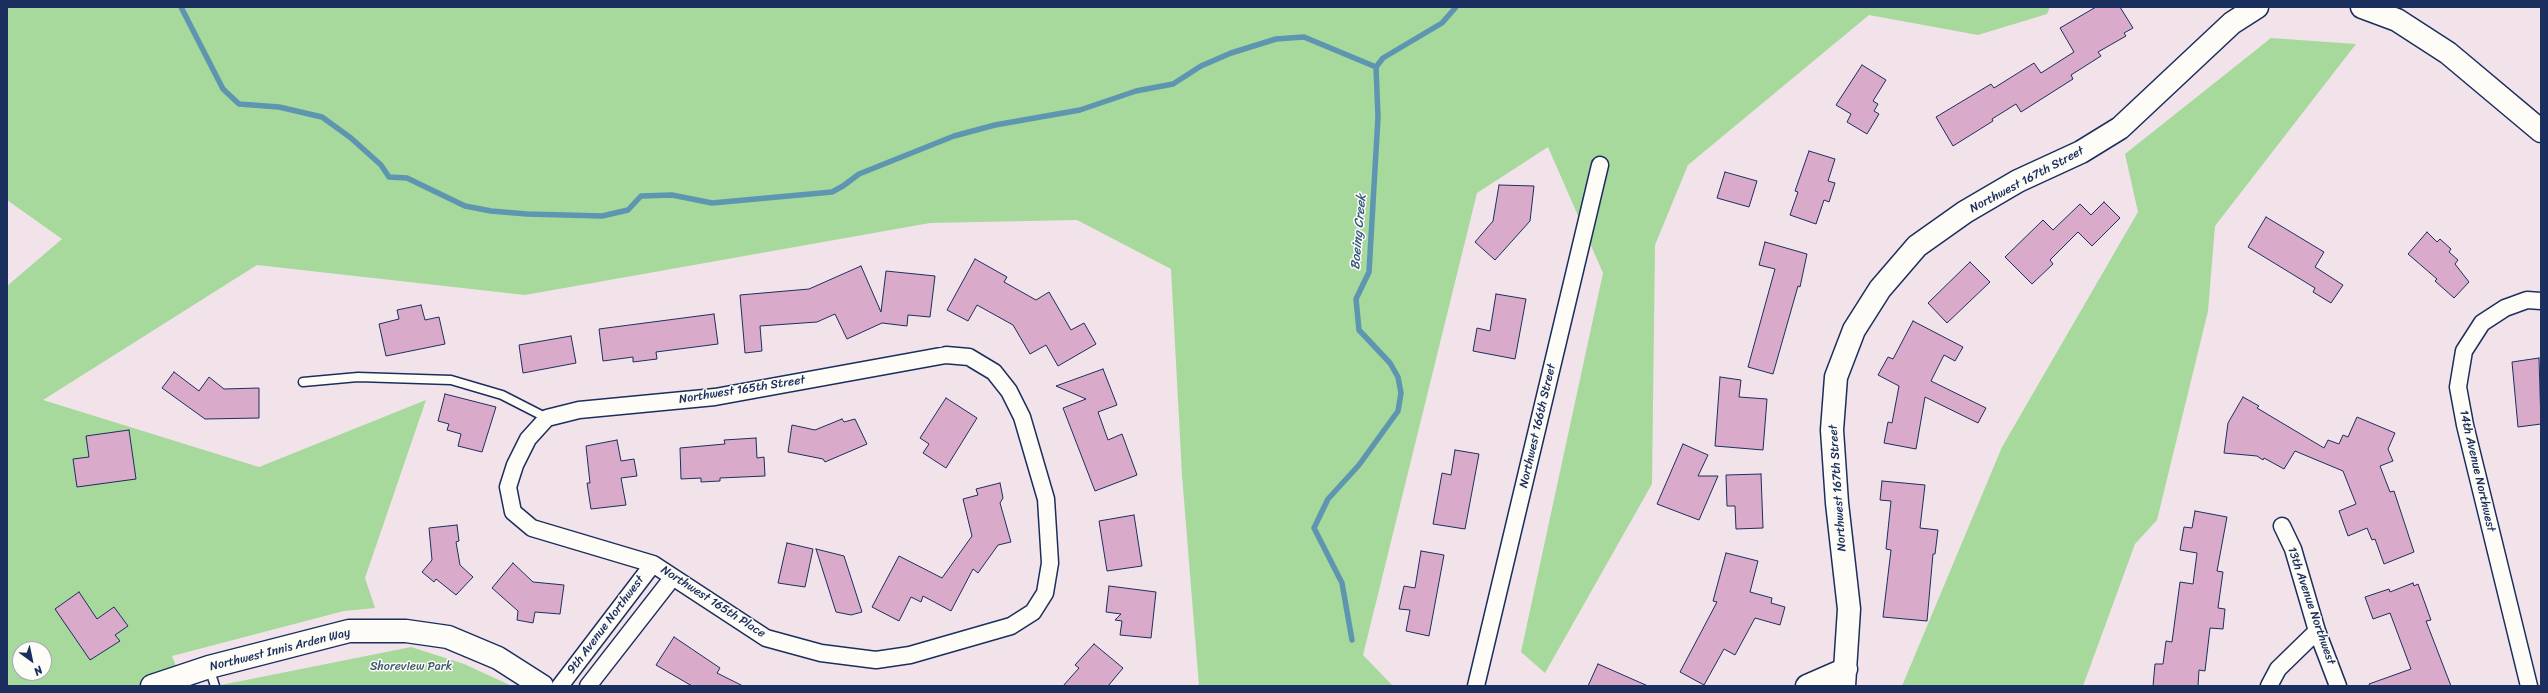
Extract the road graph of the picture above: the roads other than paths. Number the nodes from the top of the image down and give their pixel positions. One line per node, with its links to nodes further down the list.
1 (2257, 7): 14 (street, Northwest 167th Street)
2 (2362, 7): 3 (street)
3 (2541, 131)
4 (1600, 165): 19 (street, Northwest 166th Street)
5 (2541, 301): 23 (street, 14th Avenue Northwest)
6 (303, 382): 7 (lane)
7 (547, 418): 9 (street, Northwest 165th Place); 11 (street, Northwest 165th Street)
8 (2282, 526): 12 (street, 13th Avenue Northwest)
9 (653, 564): 10 (street, Northwest 165th Place); 17 (street, 9th Avenue Northwest)
10 (673, 577): 11 (street, Northwest 165th Place); 18 (street, 9th Avenue Northwest)
11 (1033, 612)
12 (2317, 631): 21 (street); 22 (street, 13th Avenue Northwest)
13 (212, 676): 15 (street, Northwest Innis Arden Way); 16 (street, Northwest Innis Arden Way)
14 (1845, 678): 20 (street)
15 (152, 686)
16 (542, 686)
17 (560, 686)
18 (588, 686)
19 (1476, 686)
20 (1807, 686)
21 (2269, 686)
22 (2338, 686)
23 (2529, 686)

